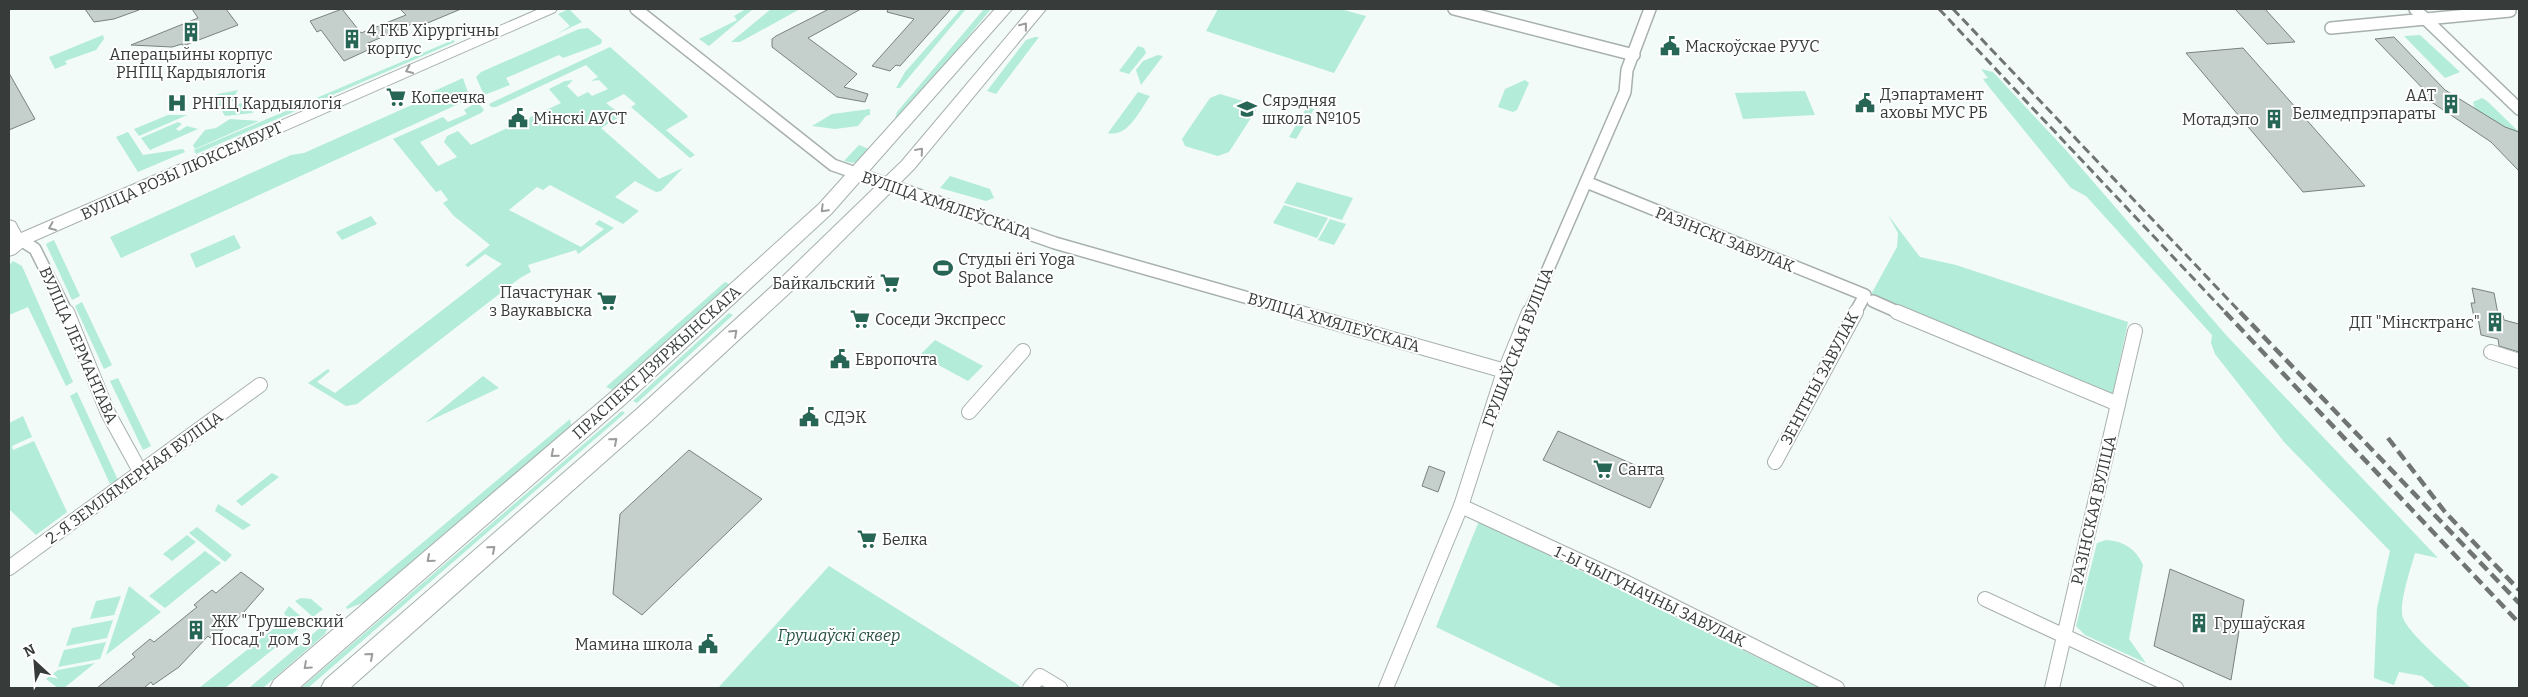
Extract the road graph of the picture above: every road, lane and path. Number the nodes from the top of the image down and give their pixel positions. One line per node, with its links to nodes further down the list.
1 (550, 9): 17 (street, ВУЛІЦА РОЗЫ ЛЮКСЕМБУРГ, one-way to 17)
2 (636, 9): 13 (street, ВУЛІЦА ХМЯЛЕЎСКАГА)
3 (1004, 9): 13 (main road, ПРАСПЕКТ ДЗЯРЖЫНСКАГА)
4 (1038, 9): 15 (main road, ПРАСПЕКТ ДЗЯРЖЫНСКАГА, one-way to 4)
5 (1454, 9): 11 (street)
6 (1650, 9): 11 (street, ГРУШАЎСКАЯ ВУЛІЦА)
7 (2415, 9): 9 (street)
8 (2510, 11): 9 (street)
9 (2425, 19): 10 (street); 12 (street)
10 (2331, 28)
11 (1634, 55): 14 (street, ГРУШАЎСКАЯ ВУЛІЦА)
12 (2519, 109)
13 (858, 174): 15 (street, ВУЛІЦА ХМЯЛЕЎСКАГА); 33 (main road, ПРАСПЕКТ ДЗЯРЖЫНСКАГА, one-way to 33)
14 (1586, 182): 18 (street, РАЗІНСКІ ЗАВУЛАК); 23 (street, ГРУШАЎСКАЯ ВУЛІЦА)
15 (886, 186): 23 (street, ВУЛІЦА ХМЯЛЕЎСКАГА); 34 (main road, ПРАСПЕКТ ДЗЯРЖЫНСКАГА, one-way to 15)
16 (9, 226): 17 (street, ВУЛІЦА ЛЕРМАНТАВА)
17 (15, 245): 28 (street, ВУЛІЦА ЛЕРМАНТАВА)
18 (1869, 298): 25 (street, РАЗІНСКІ ЗАВУЛАК); 27 (street, ЗЕНІТНЫ ЗАВУЛАК)
19 (2136, 331): 25 (street, РАЗІНСКАЯ ВУЛІЦА)
20 (1023, 351): 26 (street)
21 (2491, 352): 22 (street)
22 (2519, 361)
23 (1505, 371): 29 (street, ГРУШАЎСКАЯ ВУЛІЦА)
24 (260, 385): 28 (street, 2-Я ЗЕМЛЯМЕРНАЯ ВУЛІЦА)
25 (2118, 404): 32 (street, РАЗІНСКАЯ ВУЛІЦА)
26 (969, 412)
27 (1775, 462)
28 (141, 472): 30 (street, 2-Я ЗЕМЛЯМЕРНАЯ ВУЛІЦА)
29 (1461, 506): 37 (street, ГРУШАЎСКАЯ ВУЛІЦА); 38 (street, 1-Ы ЧЫГУНАЧНЫ ЗАВУЛАК)
30 (9, 568)
31 (1985, 599): 32 (street)
32 (2065, 636): 39 (street, РАЗІНСКАЯ ВУЛІЦА); 40 (street)
33 (282, 688)
34 (333, 688)
35 (1030, 688): 36 (street)
36 (1060, 688)
37 (1386, 688)
38 (1837, 688)
39 (2052, 688)
40 (2176, 688)

